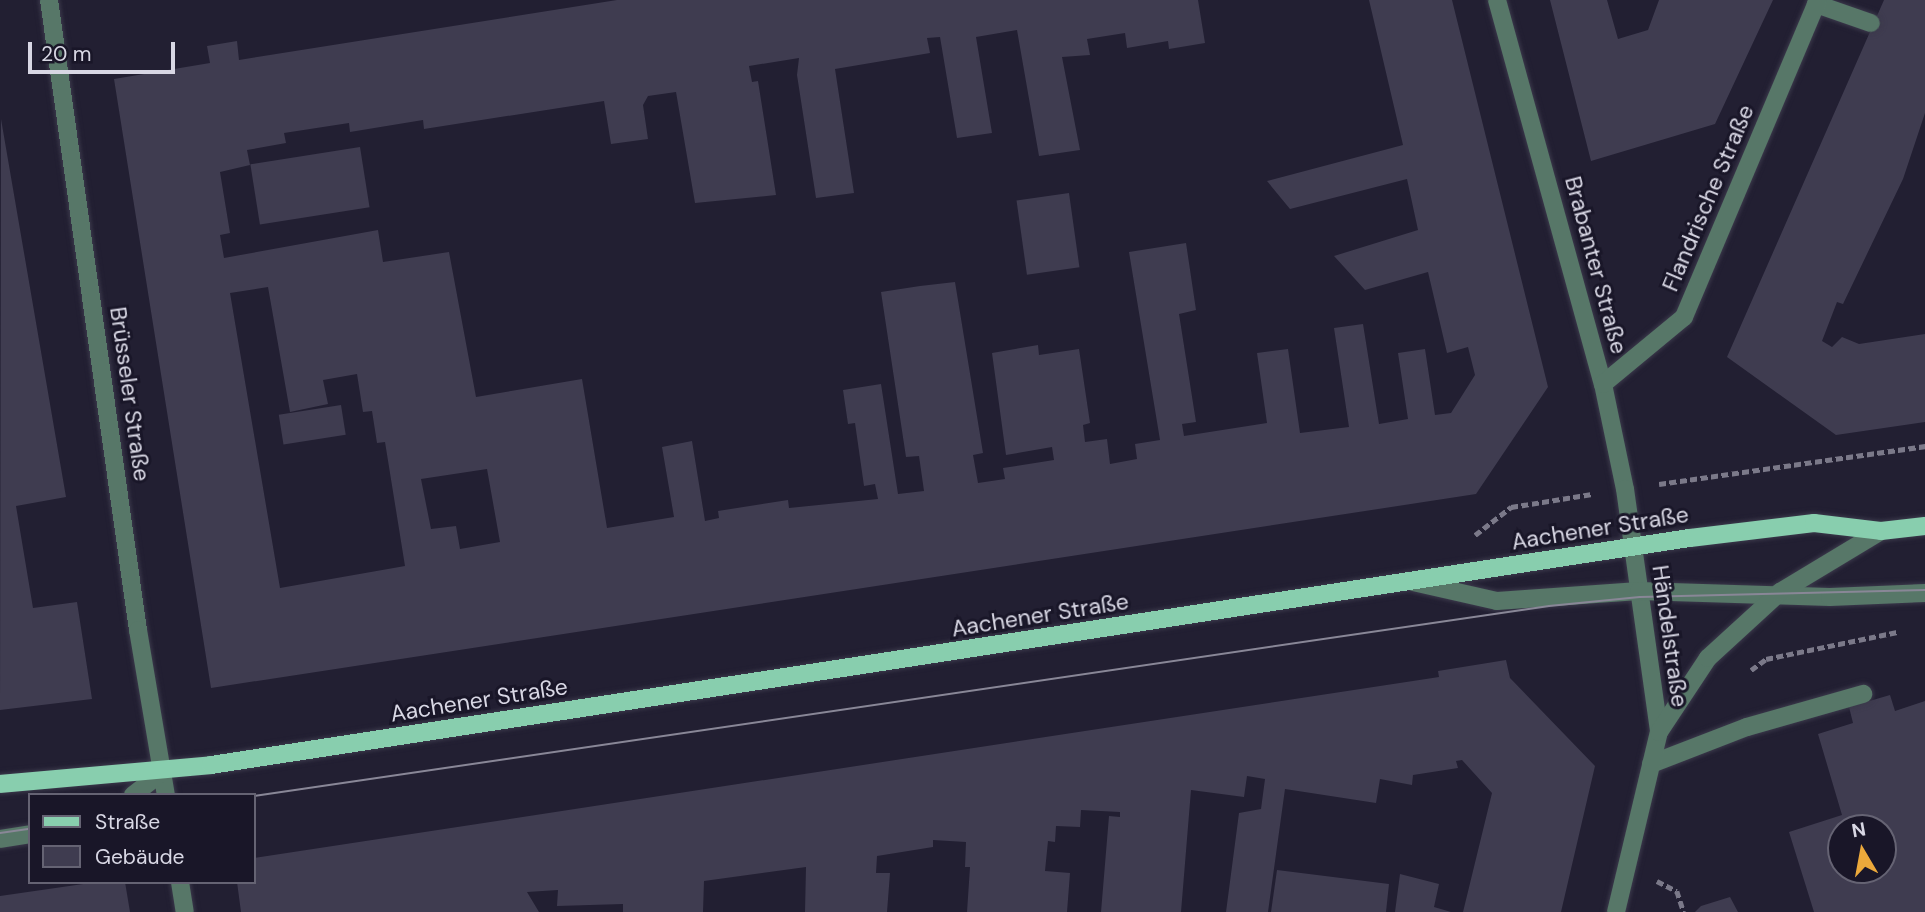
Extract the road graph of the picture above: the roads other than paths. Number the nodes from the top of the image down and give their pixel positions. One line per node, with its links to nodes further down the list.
1 (49, 0): 16 (street, Brüsseler Straße)
2 (1497, 0): 5 (street, Brabanter Straße)
3 (1817, 2): 4 (street); 5 (street, Flandrische Straße)
4 (1871, 23)
5 (1603, 384): 8 (street, Brabanter Straße)
6 (1925, 526): 7 (main road, Aachener Straße)
7 (1881, 531): 8 (main road, Aachener Straße); 11 (street, Händelstraße)
8 (1634, 546): 9 (main road, Aachener Straße); 10 (street, Händelstraße)
9 (1413, 582): 10 (street); 16 (main road, Aachener Straße)
10 (1639, 591): 11 (street); 14 (street, Händelstraße)
11 (1780, 592): 12 (street); 14 (street, Händelstraße)
12 (1925, 593)
13 (1863, 694): 15 (street)
14 (1659, 732): 15 (street, Händelstraße)
15 (1651, 764): 24 (street, Händelstraße)
16 (162, 772): 17 (main road, Aachener Straße); 18 (street, Aachener Straße); 19 (street, Brüsseler Straße)
17 (0, 784)
18 (136, 793)
19 (166, 793)
20 (28, 834): 21 (street)
21 (0, 839)
22 (180, 884): 23 (street)
23 (185, 912)
24 (1616, 912)

